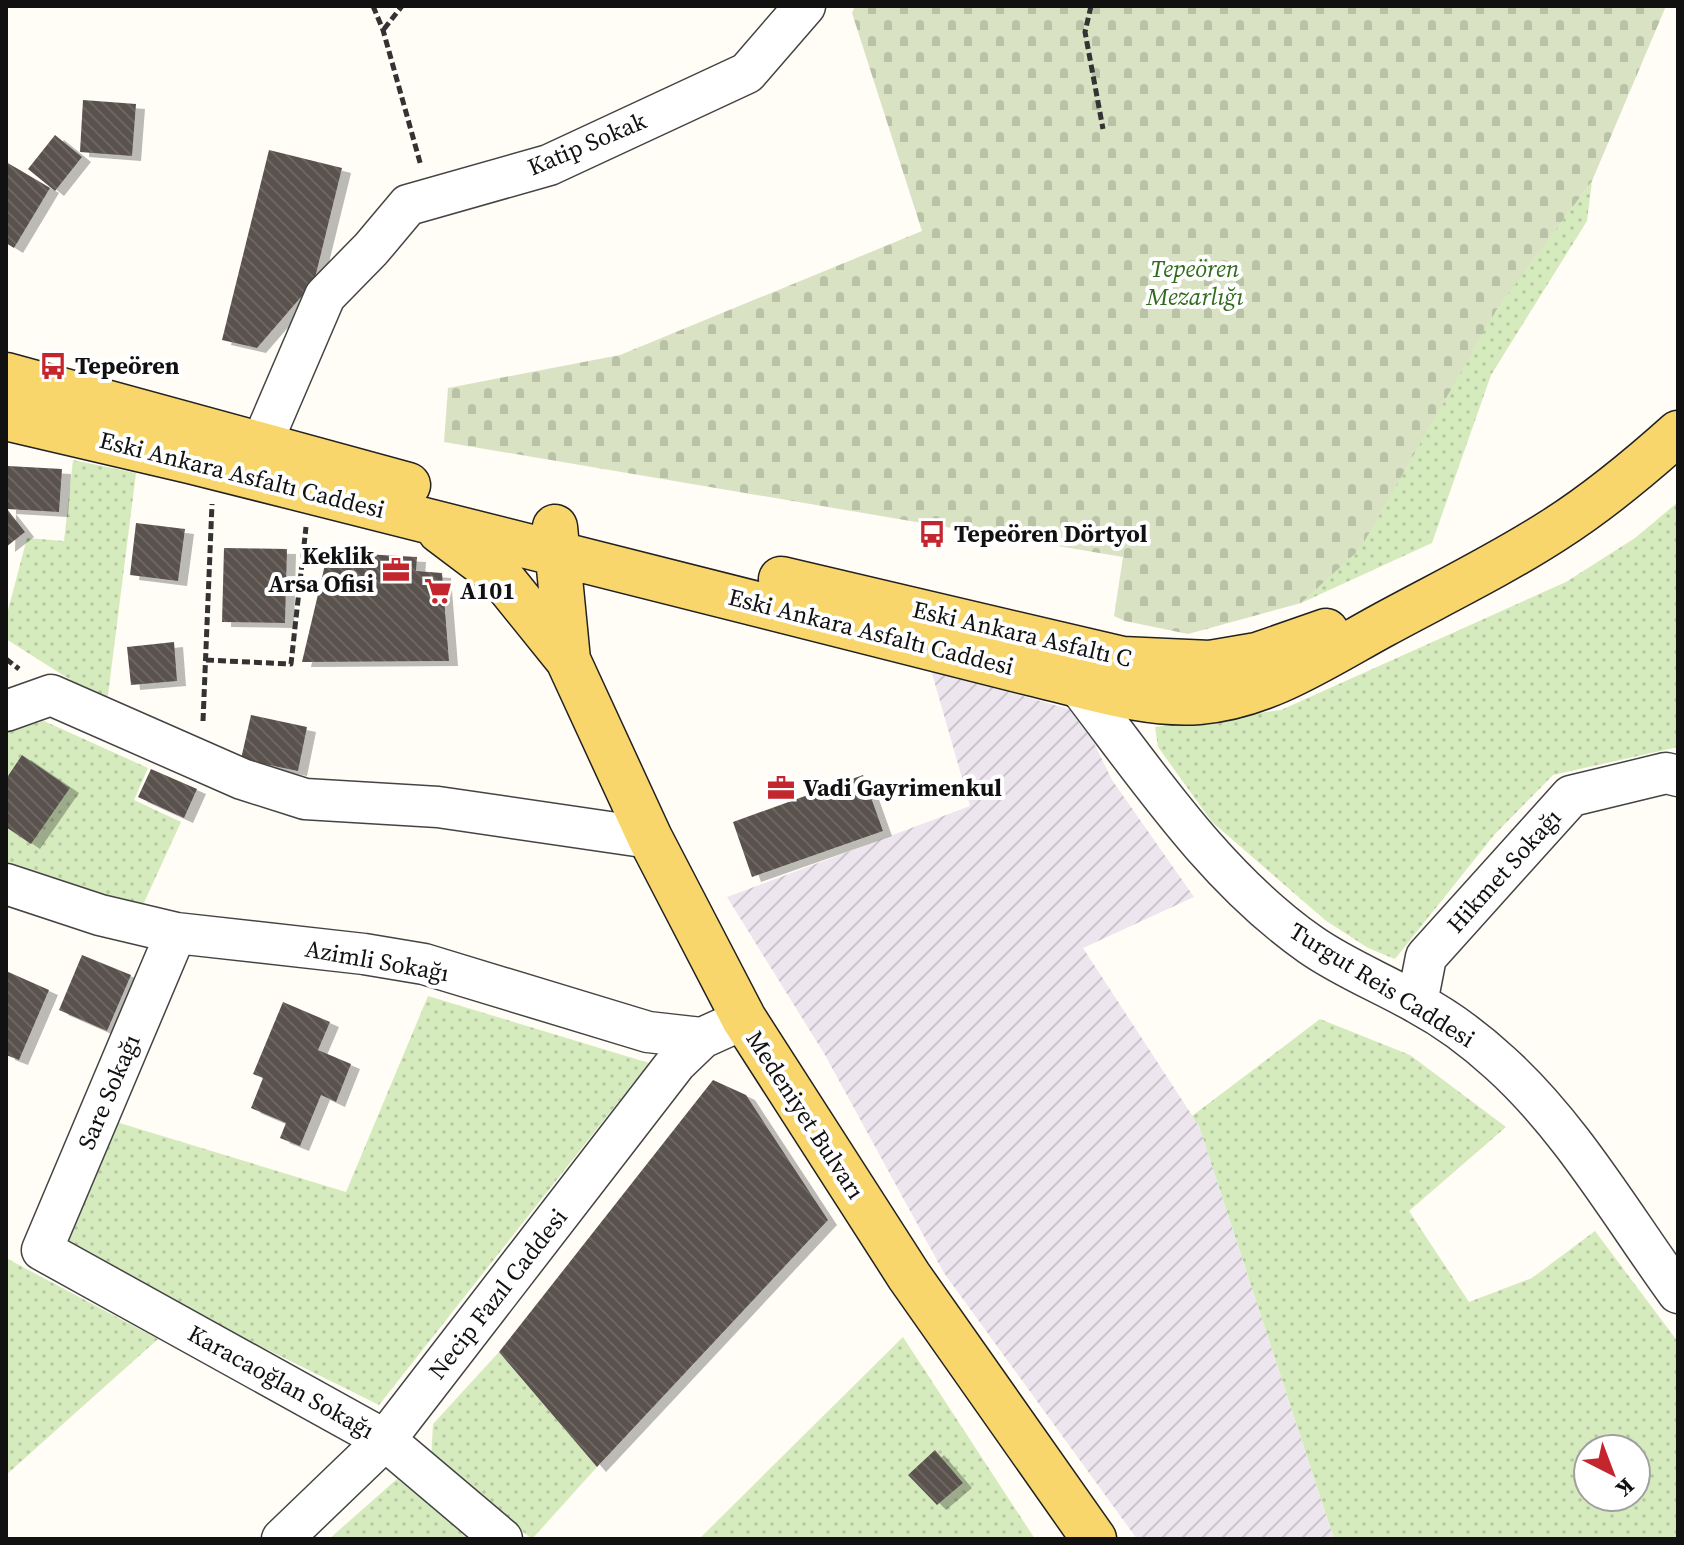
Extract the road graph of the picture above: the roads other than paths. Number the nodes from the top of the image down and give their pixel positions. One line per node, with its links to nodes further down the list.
1 (805, 6): 5 (street, Katip Sokak)
2 (6, 375): 5 (main road, Eski Ankara Asfaltı Caddesi)
3 (6, 418): 6 (main road, Eski Ankara Asfaltı Caddesi)
4 (1678, 433): 9 (main road, Eski Ankara Asfaltı Caddesi)
5 (261, 445): 7 (main road, Eski Ankara Asfaltı Caddesi)
6 (422, 519): 7 (main road, Eski Ankara Asfaltı Caddesi); 10 (main road, Medeniyet Bulvarı)
7 (556, 539): 8 (main road, Eski Ankara Asfaltı Caddesi); 10 (main road, Medeniyet Bulvarı)
8 (656, 563): 9 (main road, Eski Ankara Asfaltı C); 10 (main road); 11 (main road, Eski Ankara Asfaltı Caddesi)
9 (1460, 583): 11 (main road, Eski Ankara Asfaltı Caddesi)
10 (568, 660): 14 (main road, Medeniyet Bulvarı)
11 (1077, 684): 17 (street, Turgut Reis Caddesi)
12 (6, 711): 14 (street)
13 (1678, 776): 17 (street, Hikmet Sokağı)
14 (650, 838): 18 (main road, Medeniyet Bulvarı)
15 (6, 884): 16 (street, Azimli Sokağı)
16 (176, 933): 19 (street, Azimli Sokağı); 20 (street, Sare Sokağı)
17 (1417, 1003): 21 (street, Turgut Reis Caddesi)
18 (744, 1019): 19 (street); 25 (main road, Medeniyet Bulvarı)
19 (702, 1038): 22 (street, Necip Fazıl Caddesi)
20 (42, 1250): 22 (street, Karacaoğlan Sokağı)
21 (1678, 1293)
22 (385, 1440): 23 (street, Necip Fazıl Caddesi); 24 (street, Karacaoğlan Sokağı)
23 (282, 1539)
24 (502, 1539)
25 (1094, 1539)

